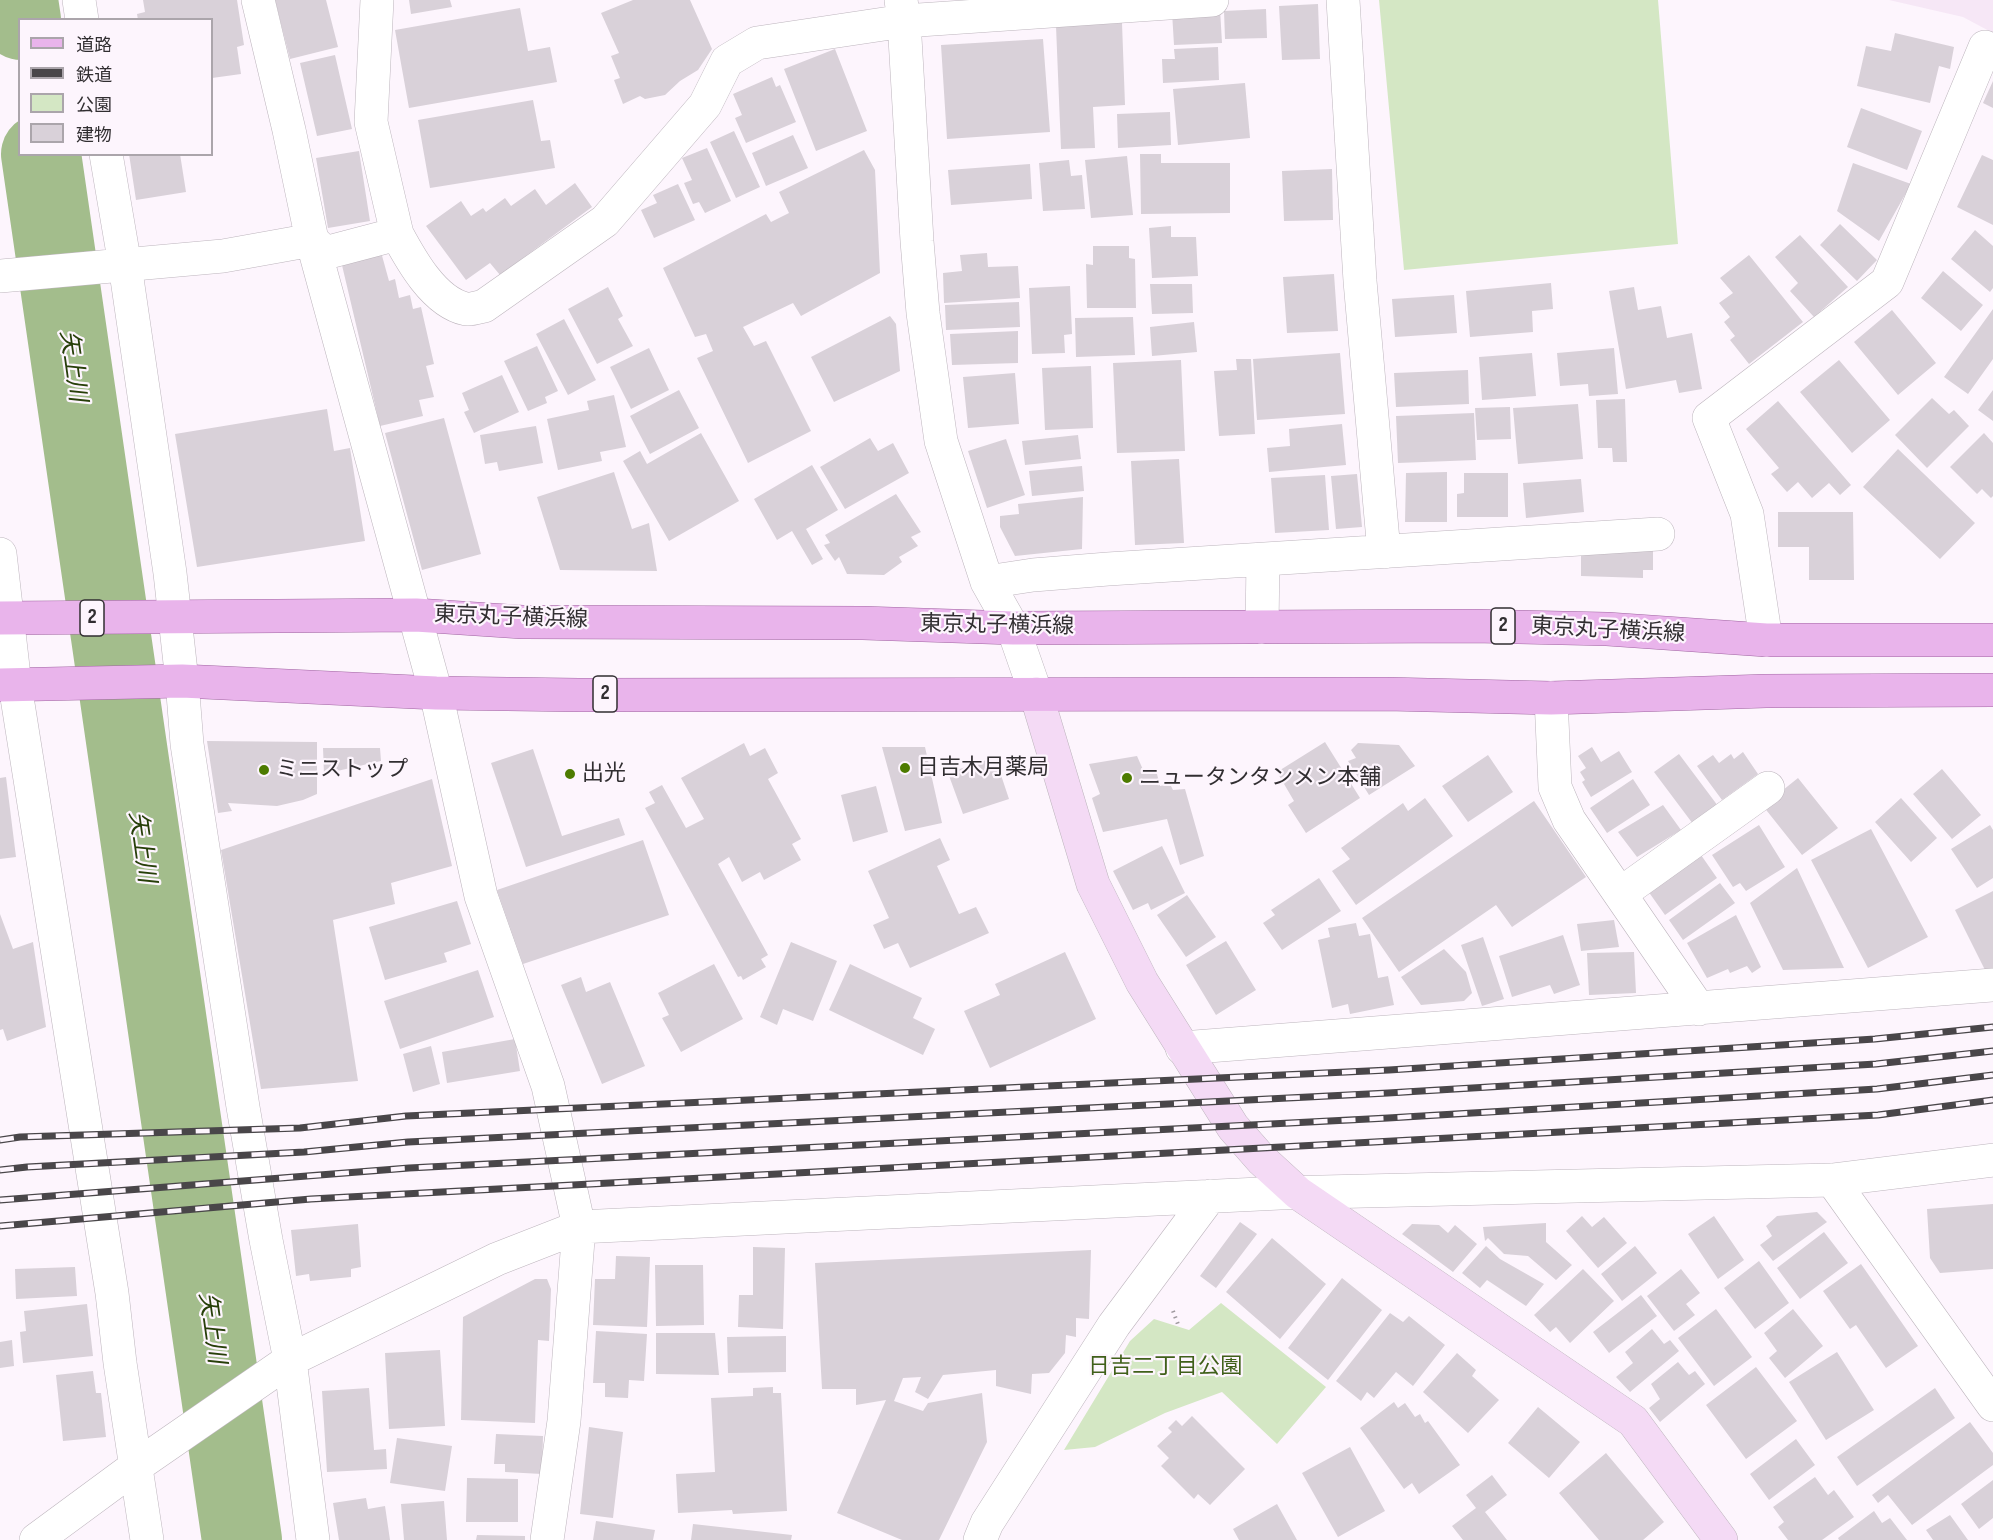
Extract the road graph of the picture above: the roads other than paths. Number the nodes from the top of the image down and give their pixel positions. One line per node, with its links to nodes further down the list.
1 (79, 0): 7 (street)
2 (258, 0): 11 (street)
3 (377, 0): 10 (street)
4 (1212, 0): 6 (street)
5 (1343, 0): 15 (street)
6 (902, 10): 10 (street); 18 (street)
7 (82, 18)
8 (1985, 47): 24 (street)
9 (106, 156): 12 (street)
10 (397, 234): 11 (street)
11 (312, 240): 12 (street); 19 (street)
12 (125, 265): 13 (street); 20 (street)
13 (0, 276)
14 (1658, 534): 15 (street)
15 (1384, 552): 17 (street)
16 (0, 554): 21 (street)
17 (1263, 560): 18 (street); 22 (street)
18 (987, 582): 23 (street)
19 (416, 615): 20 (main road, 東京丸子横浜線 / 2); 23 (main road, 東京丸子横浜線 / 2); 29 (street)
20 (173, 617): 21 (main road, 東京丸子横浜線 / 2); 26 (street)
21 (6, 618): 27 (street)
22 (1262, 627): 23 (main road, 東京丸子横浜線 / 2); 24 (main road, 東京丸子横浜線 / 2)
23 (1013, 628): 30 (street)
24 (1766, 640): 25 (main road, 東京丸子横浜線 / 2)
25 (1993, 640)
26 (178, 682): 27 (main road, 2); 29 (main road, 2); 42 (street)
27 (17, 684): 44 (street)
28 (1993, 690): 31 (main road, 2)
29 (436, 693): 30 (main road, 2); 41 (street)
30 (1036, 694): 31 (main road, 2); 36 (street)
31 (1551, 698): 33 (street)
32 (1768, 788): 33 (street)
33 (1620, 894): 35 (street)
34 (1993, 985): 35 (street)
35 (1699, 1009): 36 (street)
36 (1182, 1048): 39 (street)
37 (1993, 1160): 38 (street)
38 (1832, 1180): 39 (street); 43 (street)
39 (1298, 1193): 40 (street); 50 (street)
40 (1210, 1196): 41 (street); 49 (street)
41 (579, 1227): 42 (street); 48 (street)
42 (280, 1368): 44 (street); 47 (street)
43 (1993, 1405)
44 (147, 1459): 45 (street); 46 (street)
45 (36, 1540)
46 (147, 1540)
47 (313, 1540)
48 (548, 1540)
49 (980, 1540)
50 (1721, 1540)

